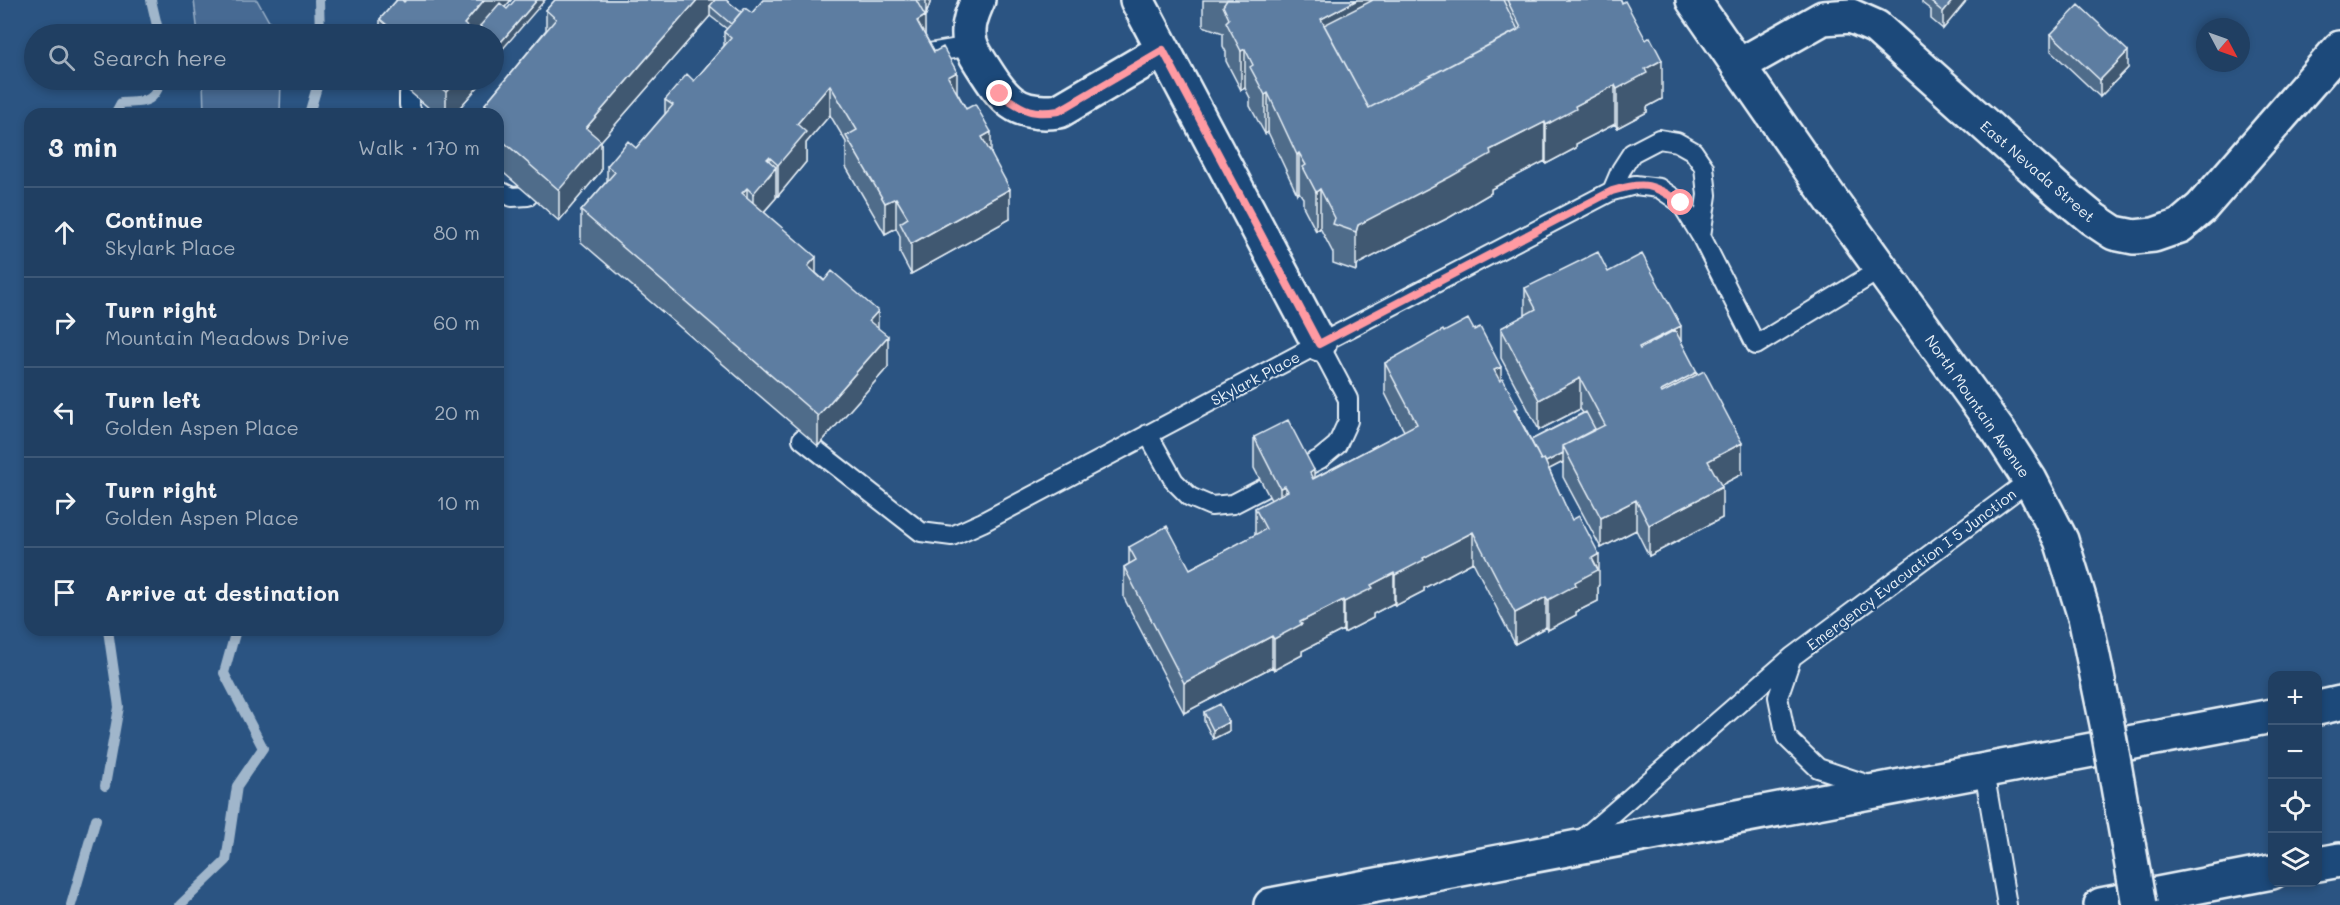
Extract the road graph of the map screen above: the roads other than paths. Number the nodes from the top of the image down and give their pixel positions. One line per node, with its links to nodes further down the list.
1 (978, 0): 4 (main road)
2 (1137, 0): 6 (main road)
3 (1694, 0): 8 (main road, North Mountain Avenue)
4 (971, 46): 6 (main road); 7 (lane)
5 (2340, 48): 8 (main road, East Nevada Street)
6 (1163, 50): 16 (main road)
7 (923, 54)
8 (1738, 66): 15 (main road, North Mountain Avenue)
9 (409, 94): 10 (lane)
10 (410, 108)
11 (1612, 191): 14 (lane, Skylark Place); 14 (lane); 16 (lane, Skylark Place)
12 (504, 193): 13 (lane)
13 (528, 196)
14 (1701, 236): 15 (lane)
15 (1881, 269): 19 (main road, North Mountain Avenue)
16 (1319, 344): 17 (lane, Skylark Place); 17 (lane)
17 (1148, 434): 18 (lane, Skylark Place)
18 (802, 438)
19 (2031, 480): 20 (lane, Emergency Evacuation I 5 Junction); 33 (main road, North Mountain Avenue, bridge)
20 (1792, 657): 25 (lane, Emergency Evacuation I 5 Junction); 26 (lane, Emergency Evacuation I 5 Junction)
21 (2340, 703): 22 (main road)
22 (2322, 707)
23 (2268, 717): 24 (main road)
24 (1984, 771): 25 (main road); 31 (lane)
25 (1883, 790): 26 (main road)
26 (1571, 849): 30 (main road)
27 (2340, 860): 28 (main road)
28 (2322, 863)
29 (2268, 873): 32 (main road)
30 (1271, 905)
31 (2007, 905)
32 (2101, 905)
33 (2139, 905)

